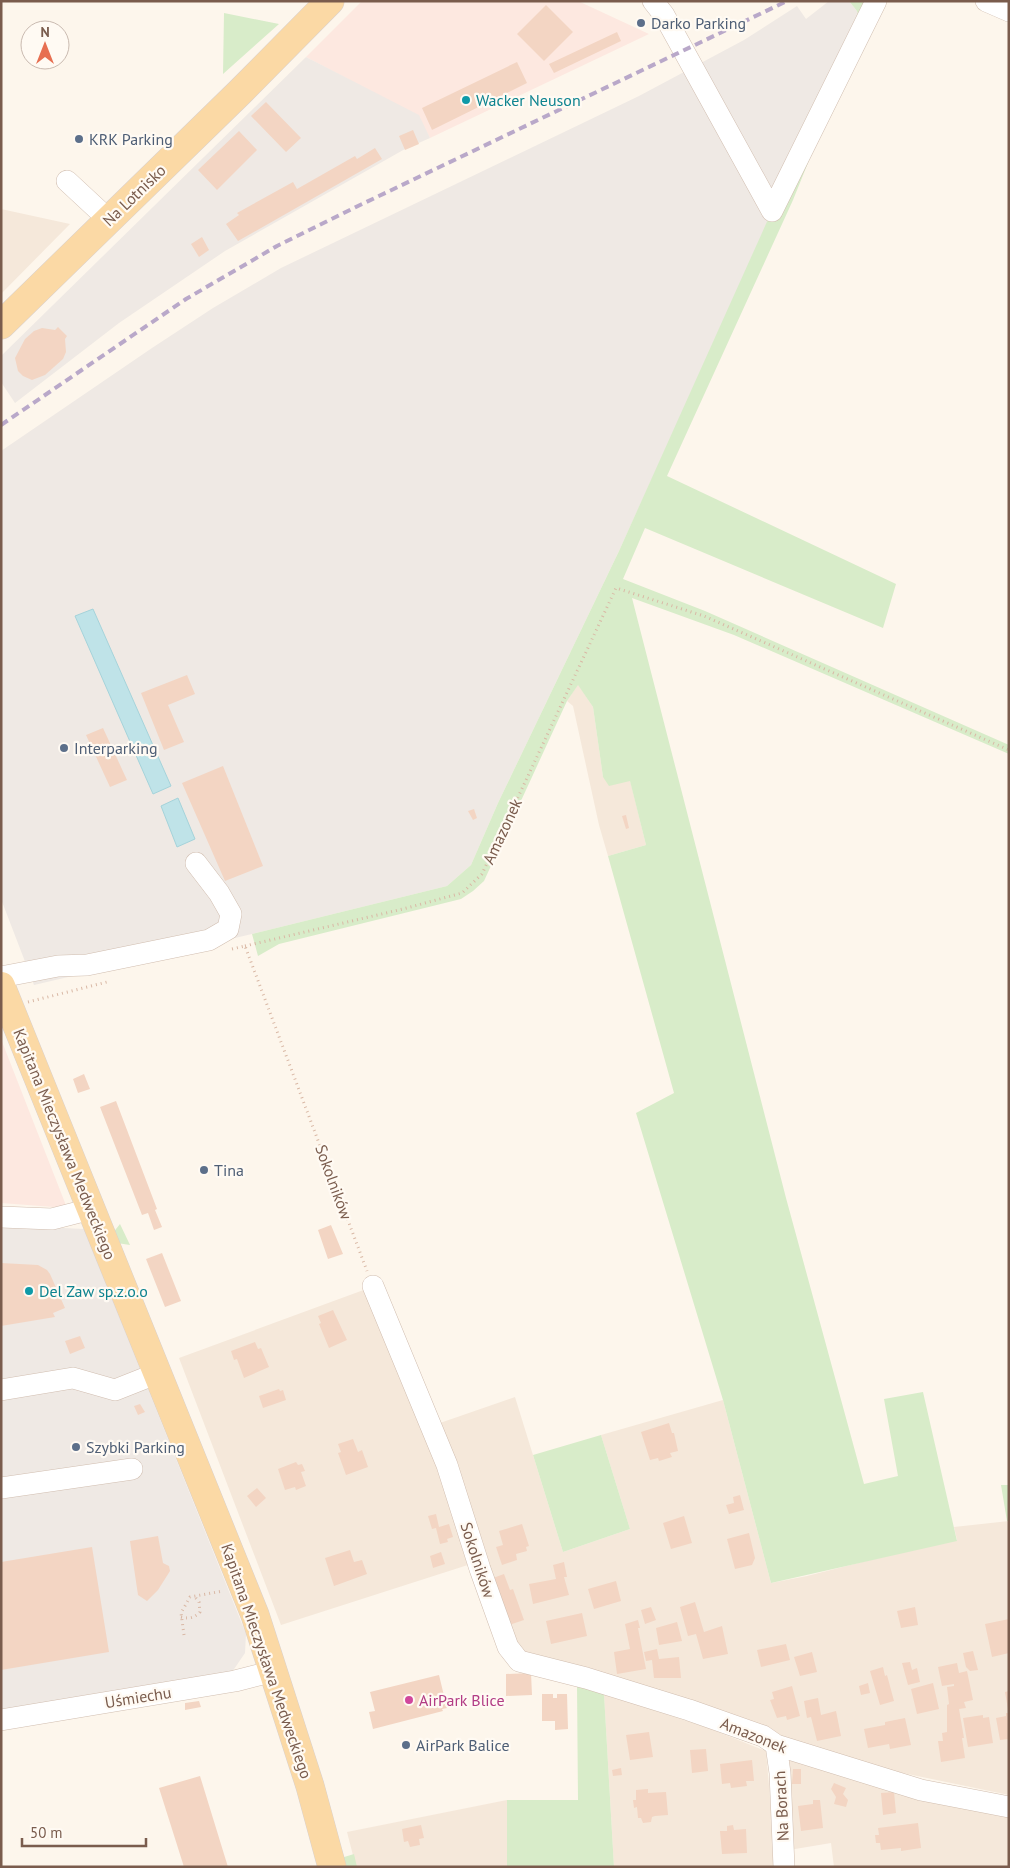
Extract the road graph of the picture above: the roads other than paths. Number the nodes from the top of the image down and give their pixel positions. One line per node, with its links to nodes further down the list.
1 (330, 1): 7 (main road, Na Lotnisko)
2 (653, 1): 3 (street)
3 (876, 1)
4 (986, 1): 5 (street)
5 (1009, 11)
6 (67, 181): 7 (street)
7 (109, 220): 8 (main road, Na Lotnisko)
8 (1, 325)
9 (196, 862): 10 (street)
10 (1, 978)
11 (5, 996): 12 (main road, Kapitana Mieczysława Medweckiego)
12 (91, 1209): 13 (street); 15 (main road, Kapitana Mieczysława Medweckiego)
13 (1, 1217)
14 (373, 1286): 19 (street, Sokolników)
15 (158, 1373): 16 (street); 20 (main road, Kapitana Mieczysława Medweckiego)
16 (1, 1390)
17 (132, 1469): 18 (street)
18 (1, 1488)
19 (508, 1647): 22 (street, Amazonek)
20 (274, 1671): 21 (street, Uśmiechu); 24 (main road, Kapitana Mieczysława Medweckiego)
21 (1, 1720)
22 (776, 1744): 23 (street, Amazonek); 25 (street, Na Borach)
23 (1009, 1807)
24 (332, 1867)
25 (784, 1867)

